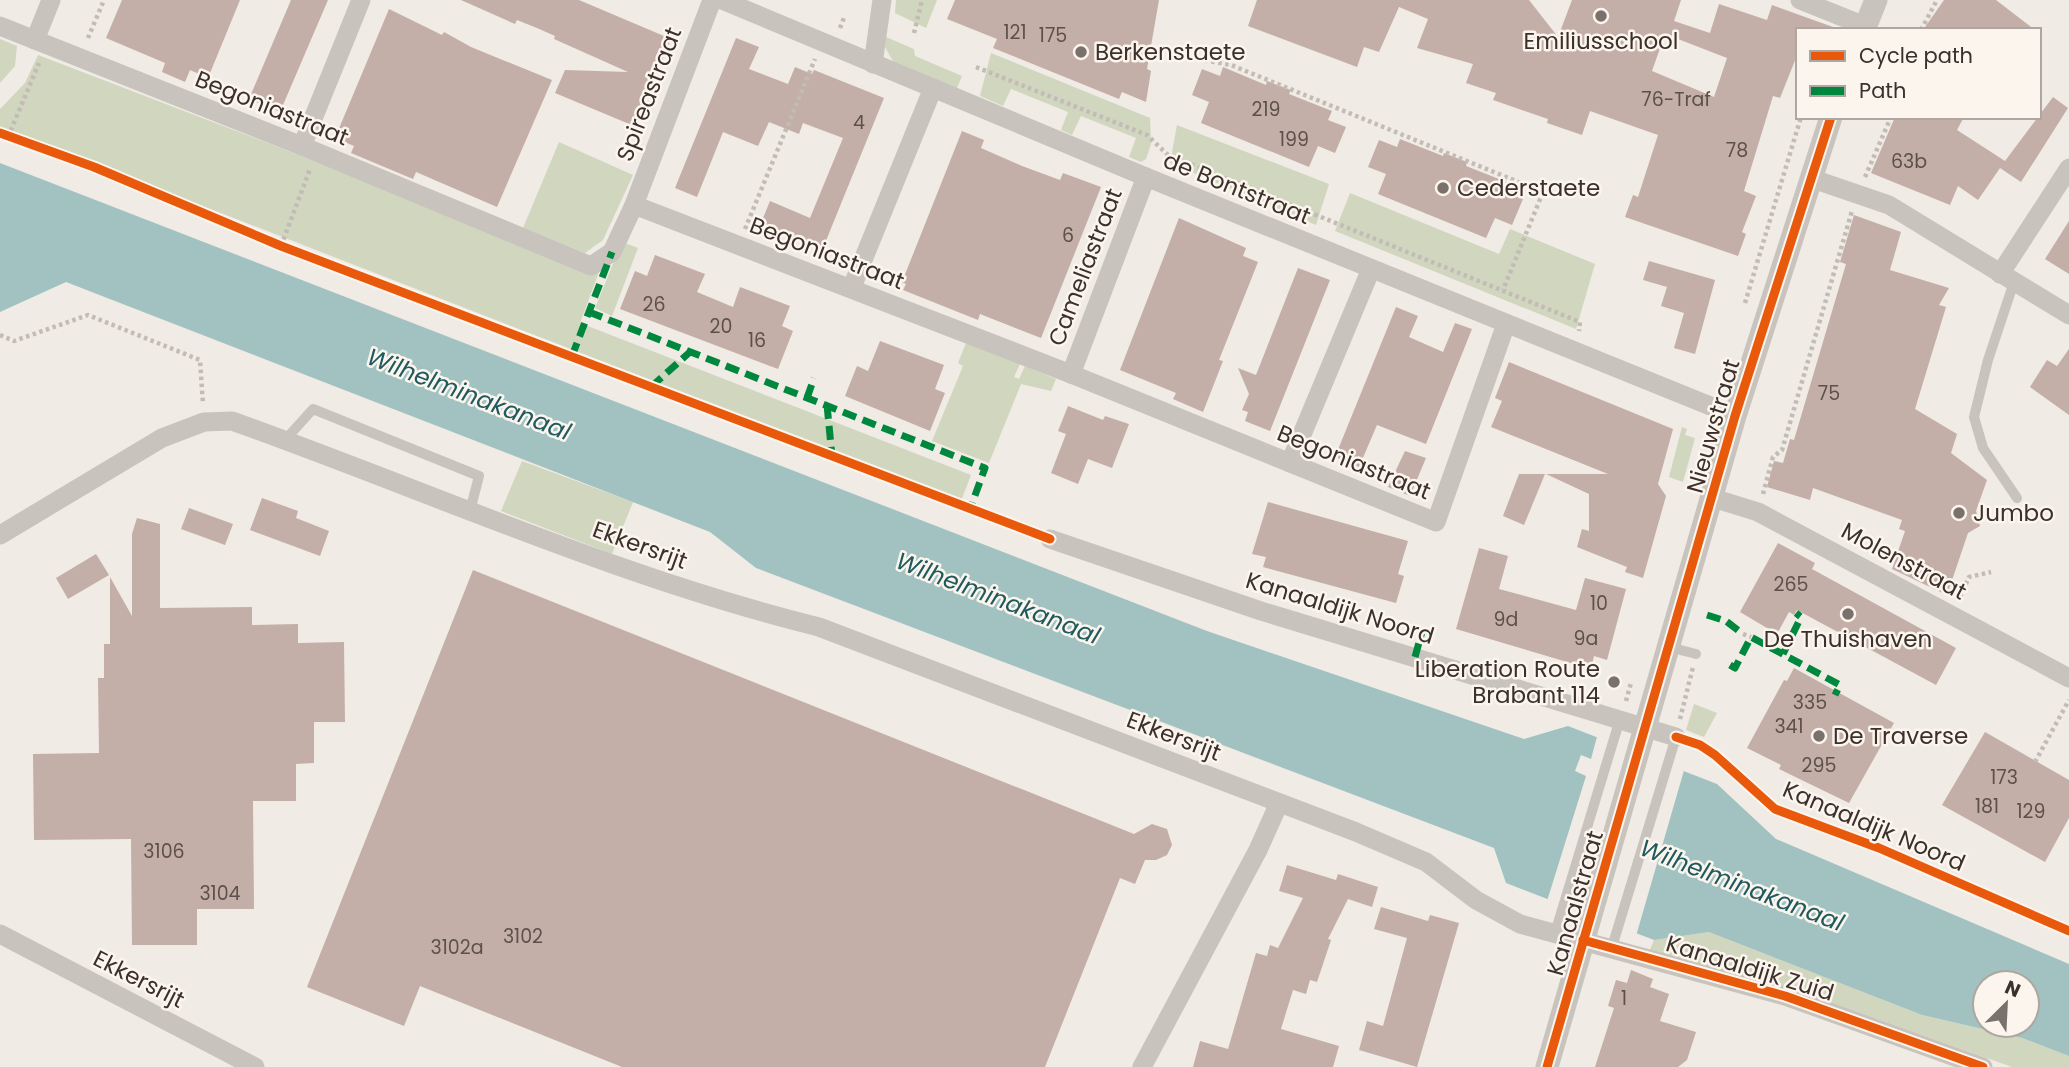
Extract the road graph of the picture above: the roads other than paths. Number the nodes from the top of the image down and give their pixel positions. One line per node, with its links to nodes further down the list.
1 (51, 0): 10 (street)
2 (361, 0): 14 (street)
3 (712, 0): 18 (street, Spireastraat)
4 (722, 0): 11 (street, de Bontstraat)
5 (882, 0): 11 (street)
6 (1800, 0): 9 (street)
7 (1876, 0): 9 (street)
8 (0, 26): 10 (street, Begoniastraat)
9 (1865, 28)
10 (41, 42): 14 (street, Begoniastraat)
11 (873, 64): 12 (street, de Bontstraat)
12 (933, 88): 16 (street, de Bontstraat); 21 (street)
13 (1830, 119): 17 (street, Nieuwstraat)
14 (310, 149): 18 (street, Begoniastraat)
15 (2069, 168): 20 (street)
16 (1146, 177): 19 (street, de Bontstraat); 24 (street, Cameliastraat)
17 (1810, 178): 20 (street); 25 (street, Nieuwstraat)
18 (634, 205): 21 (street, Begoniastraat)
19 (1371, 269): 23 (street, de Bontstraat); 27 (street)
20 (2007, 278): 22 (street); 29 (lane)
21 (852, 288): 24 (street, Begoniastraat)
22 (2069, 315)
23 (1506, 324): 25 (street, de Bontstraat); 27 (street, Begoniastraat)
24 (1070, 374): 27 (street, Begoniastraat)
25 (1735, 416): 28 (street, Nieuwstraat)
26 (285, 440): 30 (street, Ekkersrijt); 30 (lane); 31 (street, Ekkersrijt)
27 (1290, 463)
28 (1713, 498): 33 (street, Nieuwstraat); 35 (street, Molenstraat)
29 (2017, 498)
30 (470, 511): 39 (street, Ekkersrijt)
31 (0, 535)
32 (1050, 539): 36 (street, Kanaaldijk Noord)
33 (1669, 646): 34 (lane); 38 (street, Nieuwstraat)
34 (1696, 654)
35 (2069, 678)
36 (1620, 719): 38 (street, Kanaaldijk Noord); 41 (lane)
37 (1676, 737): 38 (street, Kanaaldijk Noord); 43 (lane)
38 (1643, 738): 40 (street, Kanaalstraat)
39 (1279, 803): 41 (street, Ekkersrijt); 45 (street)
40 (1586, 929): 41 (street, Ekkersrijt); 43 (street, Kanaaldijk Zuid); 46 (street, Kanaalstraat)
41 (1555, 933)
42 (0, 934): 44 (street, Ekkersrijt)
43 (1614, 938): 47 (street, Kanaaldijk Zuid)
44 (255, 1067)
45 (1142, 1067)
46 (1547, 1067)
47 (1983, 1067)

